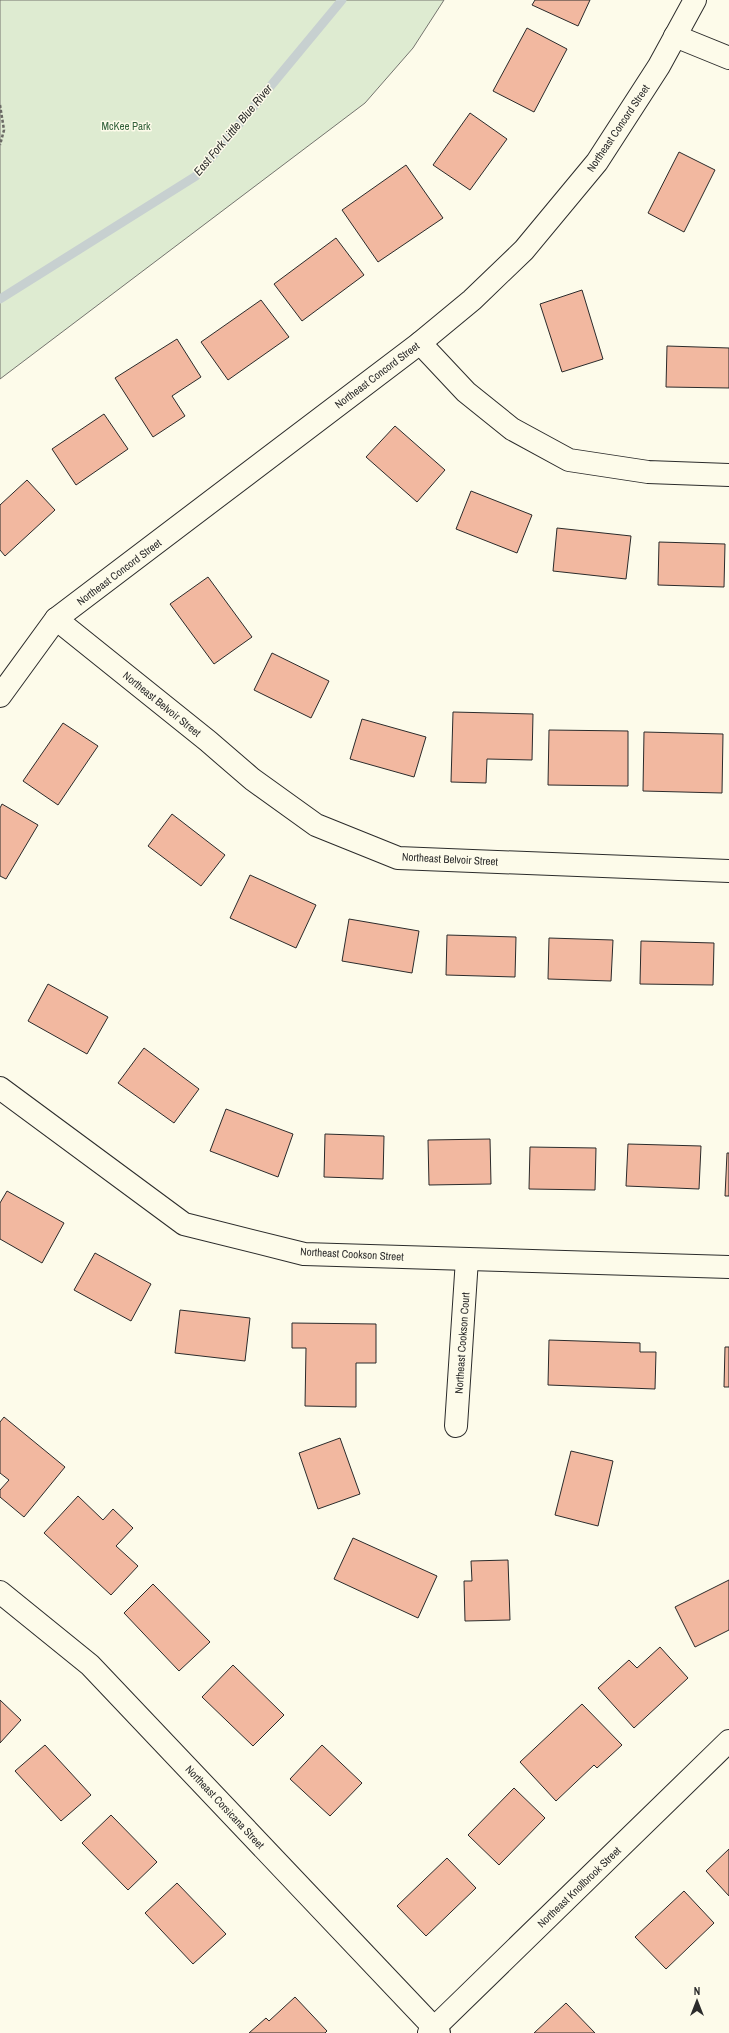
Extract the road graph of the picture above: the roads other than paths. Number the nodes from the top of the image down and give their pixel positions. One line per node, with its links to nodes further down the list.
1 (696, 0): 2 (street, Northeast Concord Street)
2 (676, 36): 3 (street); 4 (street, Northeast Concord Street)
3 (729, 58)
4 (420, 343): 5 (street); 6 (street, Northeast Concord Street)
5 (729, 475)
6 (56, 619): 7 (street, Northeast Concord Street); 8 (street, Northeast Belvoir Street)
7 (0, 696)
8 (729, 870)
9 (0, 1088): 10 (street, Northeast Cookson Street)
10 (467, 1258): 11 (street, Northeast Cookson Street); 12 (street, Northeast Cookson Court)
11 (729, 1267)
12 (456, 1426)
13 (0, 1592): 15 (street, Northeast Corsicana Street)
14 (729, 1741): 15 (street, Northeast Knollbrook Street)
15 (434, 2031)

